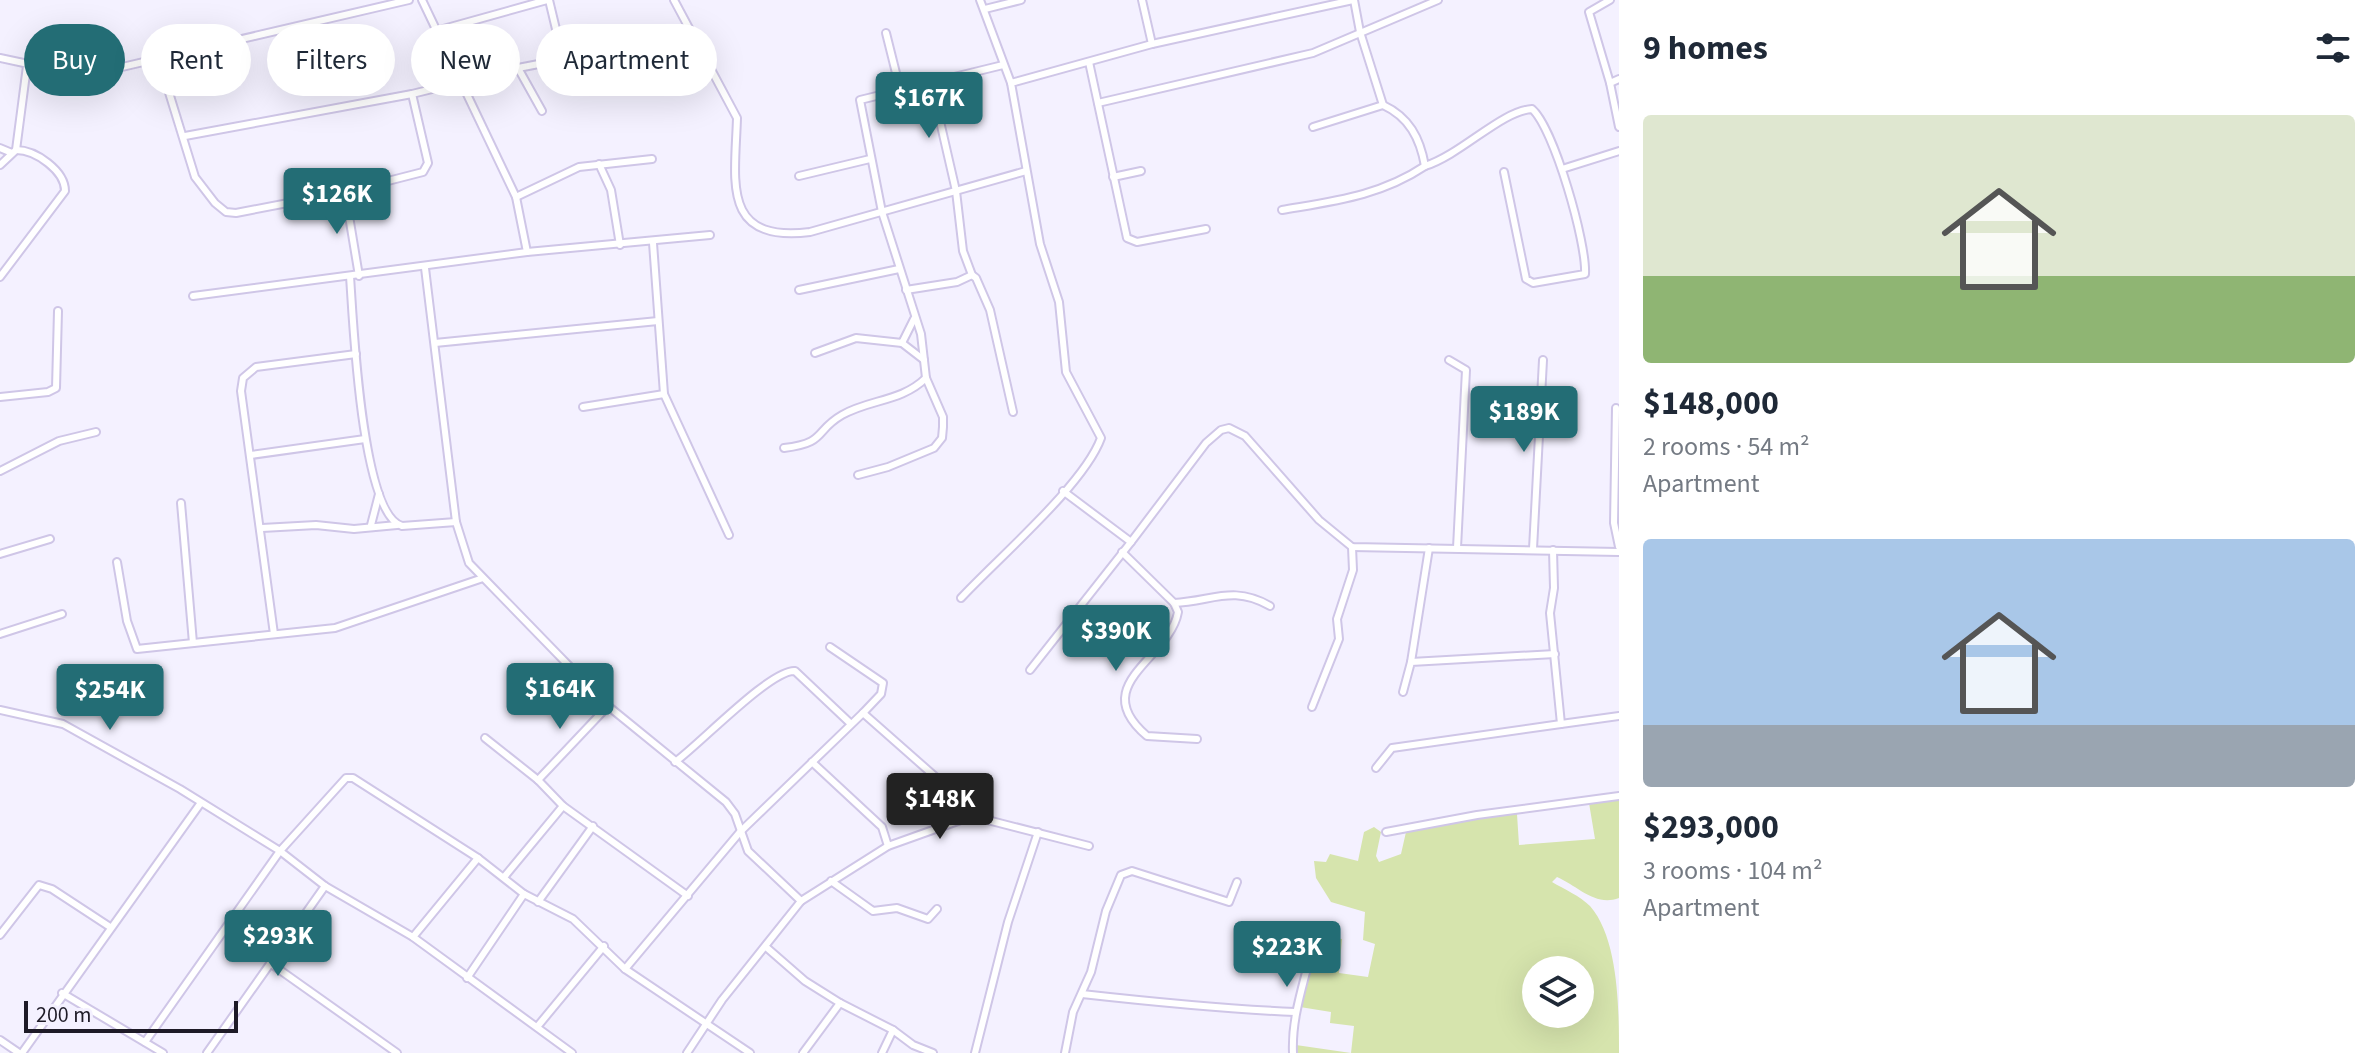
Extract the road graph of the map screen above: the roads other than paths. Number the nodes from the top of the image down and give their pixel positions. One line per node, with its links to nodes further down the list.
1 (409, 0): 16 (street)
2 (422, 0): 12 (street)
3 (548, 0): 13 (street); 22 (street)
4 (674, 0): 58 (street)
5 (980, 0): 11 (street)
6 (1021, 0): 11 (street)
7 (1142, 0): 17 (street)
8 (1353, 0): 14 (street); 17 (street)
9 (1438, 0): 14 (street)
10 (1610, 0): 27 (street)
11 (985, 9): 21 (street)
12 (433, 24)
13 (461, 24)
14 (1360, 32): 34 (street); 35 (street)
15 (886, 33): 29 (street)
16 (251, 38)
17 (1152, 44): 19 (street)
18 (0, 58): 20 (street)
19 (1089, 62): 26 (street); 34 (street)
20 (24, 65)
21 (1003, 65): 25 (street); 26 (street)
22 (520, 68)
23 (520, 72): 36 (street)
24 (1619, 79): 27 (street)
25 (931, 82): 29 (street); 54 (street)
26 (1011, 83): 49 (street)
27 (1610, 83): 38 (street)
28 (24, 86): 41 (street)
29 (900, 89): 44 (street)
30 (411, 94): 39 (street)
31 (171, 96): 39 (street)
32 (412, 96): 55 (street)
33 (469, 96): 56 (street)
34 (1098, 103): 53 (street)
35 (1383, 105): 37 (street); 47 (street)
36 (542, 111)
37 (1313, 127)
38 (1619, 127)
39 (185, 136): 55 (street)
40 (0, 148): 41 (street)
41 (14, 151): 46 (street); 69 (street)
42 (1619, 151): 48 (street)
43 (652, 159): 45 (street)
44 (870, 159): 52 (street); 58 (street)
45 (599, 164): 56 (street); 62 (street)
46 (0, 165)
47 (1425, 166): 48 (street); 57 (street)
48 (1562, 169): 51 (street)
49 (1026, 171): 54 (street); 95 (street)
50 (1141, 171): 53 (street)
51 (1504, 172)
52 (799, 176)
53 (1113, 177): 59 (street)
54 (956, 191): 58 (street); 66 (street)
55 (345, 192): 68 (street)
56 (516, 197): 63 (street)
57 (1282, 210)
58 (882, 212): 65 (street)
59 (1206, 229)
60 (710, 235): 61 (street)
61 (653, 243): 62 (street); 75 (street)
62 (620, 245): 63 (street)
63 (527, 252): 64 (street)
64 (425, 268): 68 (street); 76 (street)
65 (899, 269): 70 (street); 71 (street)
66 (972, 275): 71 (street); 88 (street)
67 (350, 276): 68 (street); 72 (street); 79 (street)
68 (359, 276)
69 (0, 277)
70 (799, 290)
71 (906, 290): 74 (street)
72 (193, 296)
73 (58, 311): 85 (street)
74 (914, 319): 77 (street); 80 (street)
75 (658, 321): 76 (street); 84 (street)
76 (435, 343): 98 (street)
77 (902, 343): 78 (street); 80 (street)
78 (815, 353)
79 (356, 354): 90 (street); 92 (street)
80 (924, 360): 83 (street)
81 (1449, 360): 107 (street)
82 (1543, 360): 108 (street)
83 (926, 378): 91 (street); 94 (street)
84 (664, 394): 86 (street); 102 (street)
85 (0, 397)
86 (583, 407)
87 (1616, 408): 110 (street)
88 (1013, 412)
89 (96, 432): 93 (street)
90 (365, 439): 92 (street); 96 (street)
91 (784, 448)
92 (251, 455): 101 (street)
93 (0, 471)
94 (858, 475)
95 (1063, 491): 104 (street); 115 (street)
96 (379, 494): 99 (street); 100 (street)
97 (181, 503): 121 (street)
98 (456, 522): 100 (street); 114 (street)
99 (371, 525): 100 (street); 101 (street)
100 (397, 525)
101 (262, 528): 120 (street)
102 (729, 535)
103 (50, 539): 112 (street)
104 (1131, 542): 105 (street); 111 (street)
105 (1352, 547): 106 (street); 128 (street)
106 (1429, 548): 107 (street); 124 (street)
107 (1457, 548): 108 (street)
108 (1533, 549): 109 (street)
109 (1553, 550): 110 (street); 123 (street)
110 (1619, 550)
111 (1122, 552): 116 (street); 125 (street)
112 (0, 554)
113 (117, 562): 121 (street)
114 (483, 578): 120 (street); 127 (street)
115 (961, 598)
116 (1174, 603): 117 (street); 135 (street)
117 (1270, 606)
118 (62, 614): 119 (street)
119 (0, 634)
120 (274, 634): 121 (street)
121 (193, 643)
122 (830, 647): 130 (street)
123 (1555, 654): 124 (street); 133 (street)
124 (1411, 662): 126 (street)
125 (1030, 670)
126 (1403, 692)
127 (608, 706): 136 (street); 139 (street)
128 (1312, 707)
129 (0, 710): 141 (street)
130 (863, 713): 132 (street); 143 (street)
131 (1619, 716): 133 (street)
132 (850, 723): 136 (street); 137 (street)
133 (1561, 724): 138 (street)
134 (485, 738): 139 (street)
135 (1197, 739)
136 (675, 762): 145 (street)
137 (812, 762): 145 (street); 148 (street)
138 (1376, 768)
139 (538, 780): 142 (street)
140 (1619, 796): 147 (street)
141 (200, 804): 150 (street); 162 (street)
142 (563, 806): 144 (street); 152 (street)
143 (972, 816): 146 (street); 148 (street)
144 (593, 826): 157 (street); 159 (street)
145 (740, 832): 157 (street); 158 (street)
146 (1038, 832): 149 (street); 189 (street)
147 (1386, 832)
148 (888, 846): 153 (street)
149 (1089, 846)
150 (280, 851): 151 (street); 155 (street); 178 (street)
151 (478, 858): 152 (street); 164 (street)
152 (505, 876): 156 (street)
153 (831, 881): 158 (street); 160 (street)
154 (1237, 882): 171 (street)
155 (325, 886): 164 (street); 167 (street)
156 (524, 894): 159 (street); 169 (street)
157 (688, 896): 168 (street)
158 (801, 901): 166 (street)
159 (538, 902): 165 (street)
160 (937, 909)
161 (1316, 926): 173 (street)
162 (110, 927): 163 (street); 170 (street)
163 (0, 935)
164 (413, 937): 169 (street)
165 (604, 946): 168 (street); 175 (street)
166 (766, 947): 172 (street); 174 (street)
167 (270, 963): 182 (street); 183 (street)
168 (625, 969): 174 (street)
169 (467, 978): 175 (street)
170 (62, 993): 178 (street); 180 (street)
171 (1082, 994): 173 (street); 190 (street)
172 (840, 1003): 176 (street); 186 (street)
173 (1295, 1012): 191 (street)
174 (707, 1022): 184 (street); 185 (street)
175 (537, 1027): 179 (street)
176 (893, 1030): 187 (street); 188 (street)
177 (0, 1040): 180 (street)
178 (145, 1042): 181 (street)
179 (568, 1052)
180 (20, 1053)
181 (163, 1053)
182 (207, 1053)
183 (397, 1053)
184 (687, 1053)
185 (750, 1053)
186 (803, 1053)
187 (882, 1053)
188 (933, 1053)
189 (975, 1053)
190 (1065, 1053)
191 (1293, 1053)

